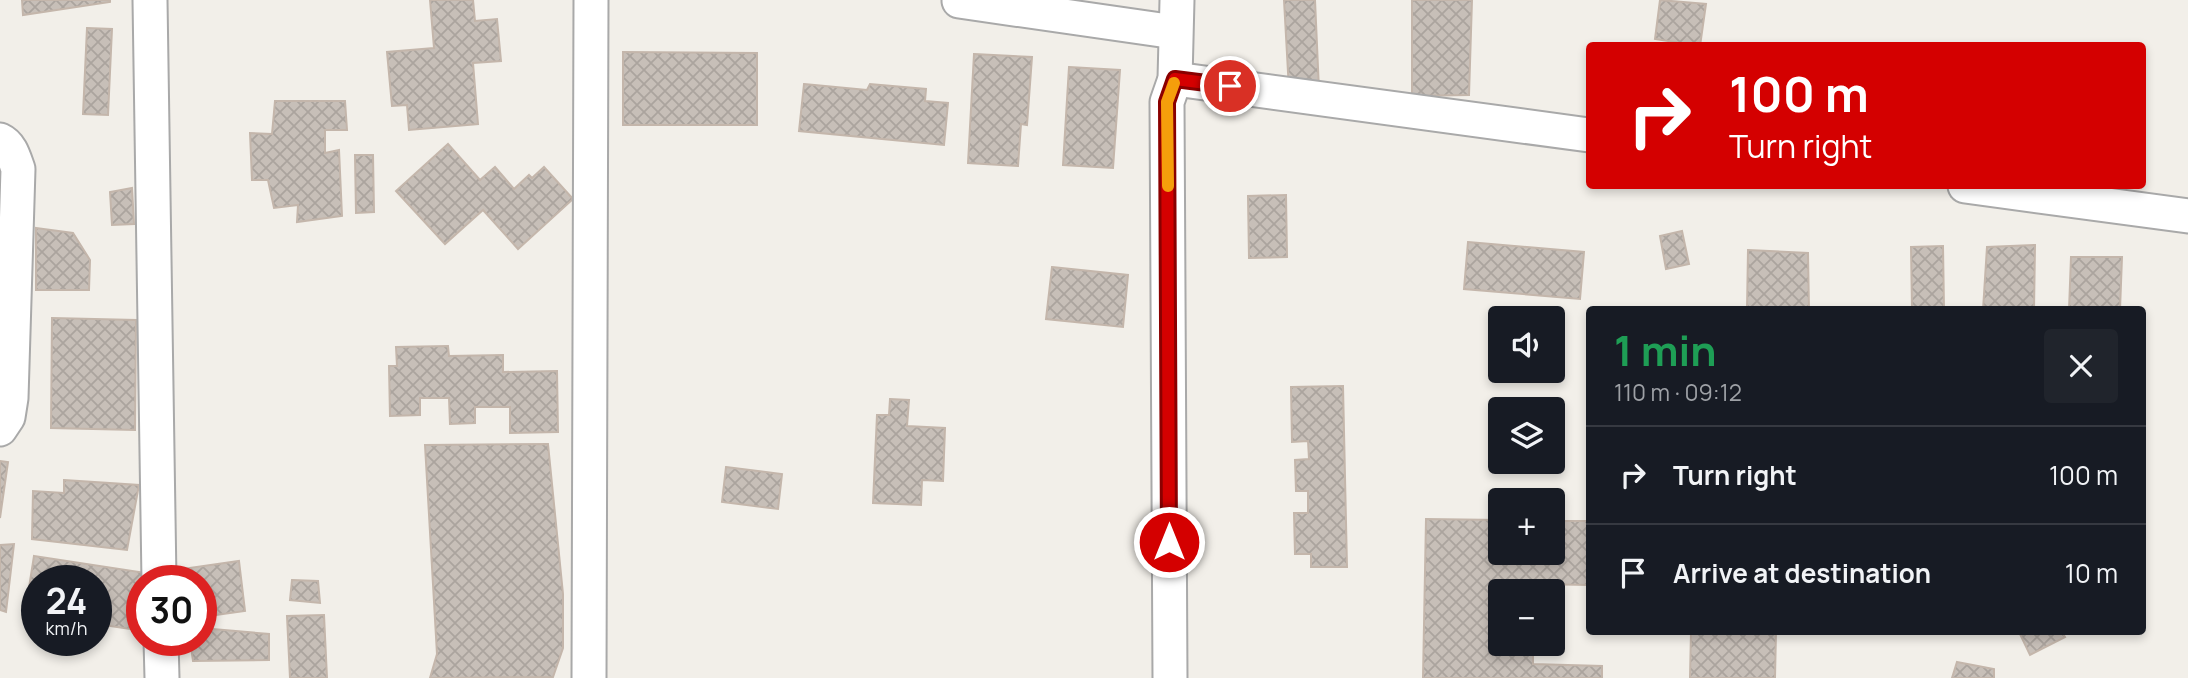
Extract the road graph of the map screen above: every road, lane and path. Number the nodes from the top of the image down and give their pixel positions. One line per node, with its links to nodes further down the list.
1 (150, 0): 11 (street)
2 (592, 0): 14 (street)
3 (959, 1): 4 (street)
4 (1176, 16): 5 (street)
5 (1175, 79): 6 (street); 15 (street)
6 (1586, 135)
7 (0, 139): 10 (street)
8 (1987, 189): 9 (street)
9 (2188, 216)
10 (0, 429)
11 (159, 565)
12 (161, 656): 13 (street)
13 (162, 678)
14 (589, 678)
15 (1170, 678)

